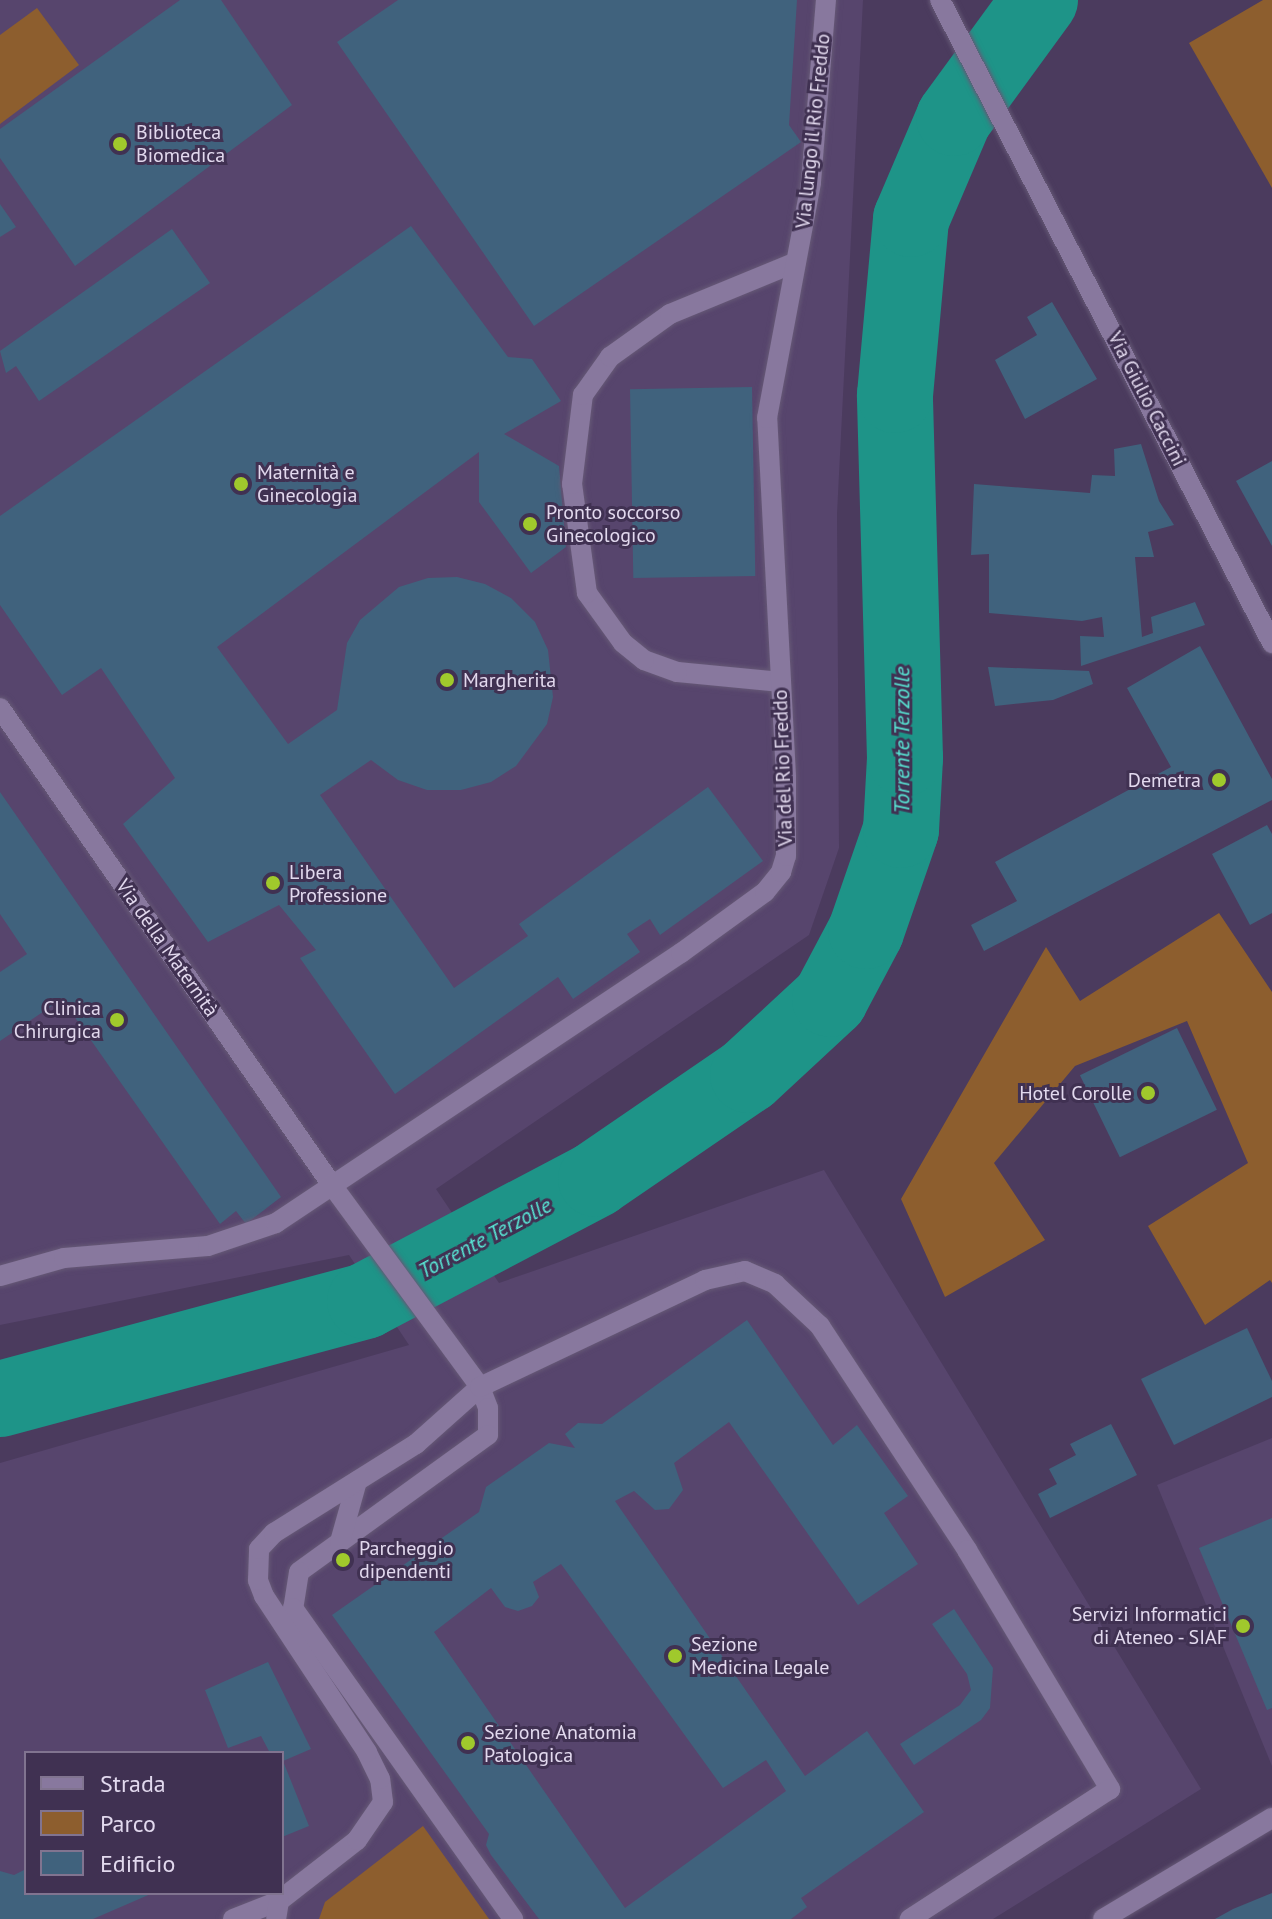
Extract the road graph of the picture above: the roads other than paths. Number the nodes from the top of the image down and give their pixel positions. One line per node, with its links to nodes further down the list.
1 (826, 0): 3 (street, Via lungo il Rio Freddo)
2 (943, 8): 4 (street, Via Giulio Caccini)
3 (796, 262): 5 (street, Via del Rio Freddo); 5 (street)
4 (1272, 643)
5 (781, 682): 7 (street, Via del Rio Freddo)
6 (0, 708): 7 (street, Via della Maternità)
7 (334, 1188): 8 (street); 9 (street, Via della Maternità)
8 (0, 1276)
9 (480, 1387): 10 (street); 11 (street); 16 (street)
10 (357, 1481): 11 (street); 13 (street)
11 (340, 1542): 15 (street)
12 (1272, 1818): 17 (street)
13 (278, 1910): 14 (street)
14 (233, 1919)
15 (513, 1919)
16 (910, 1919)
17 (1103, 1919)

